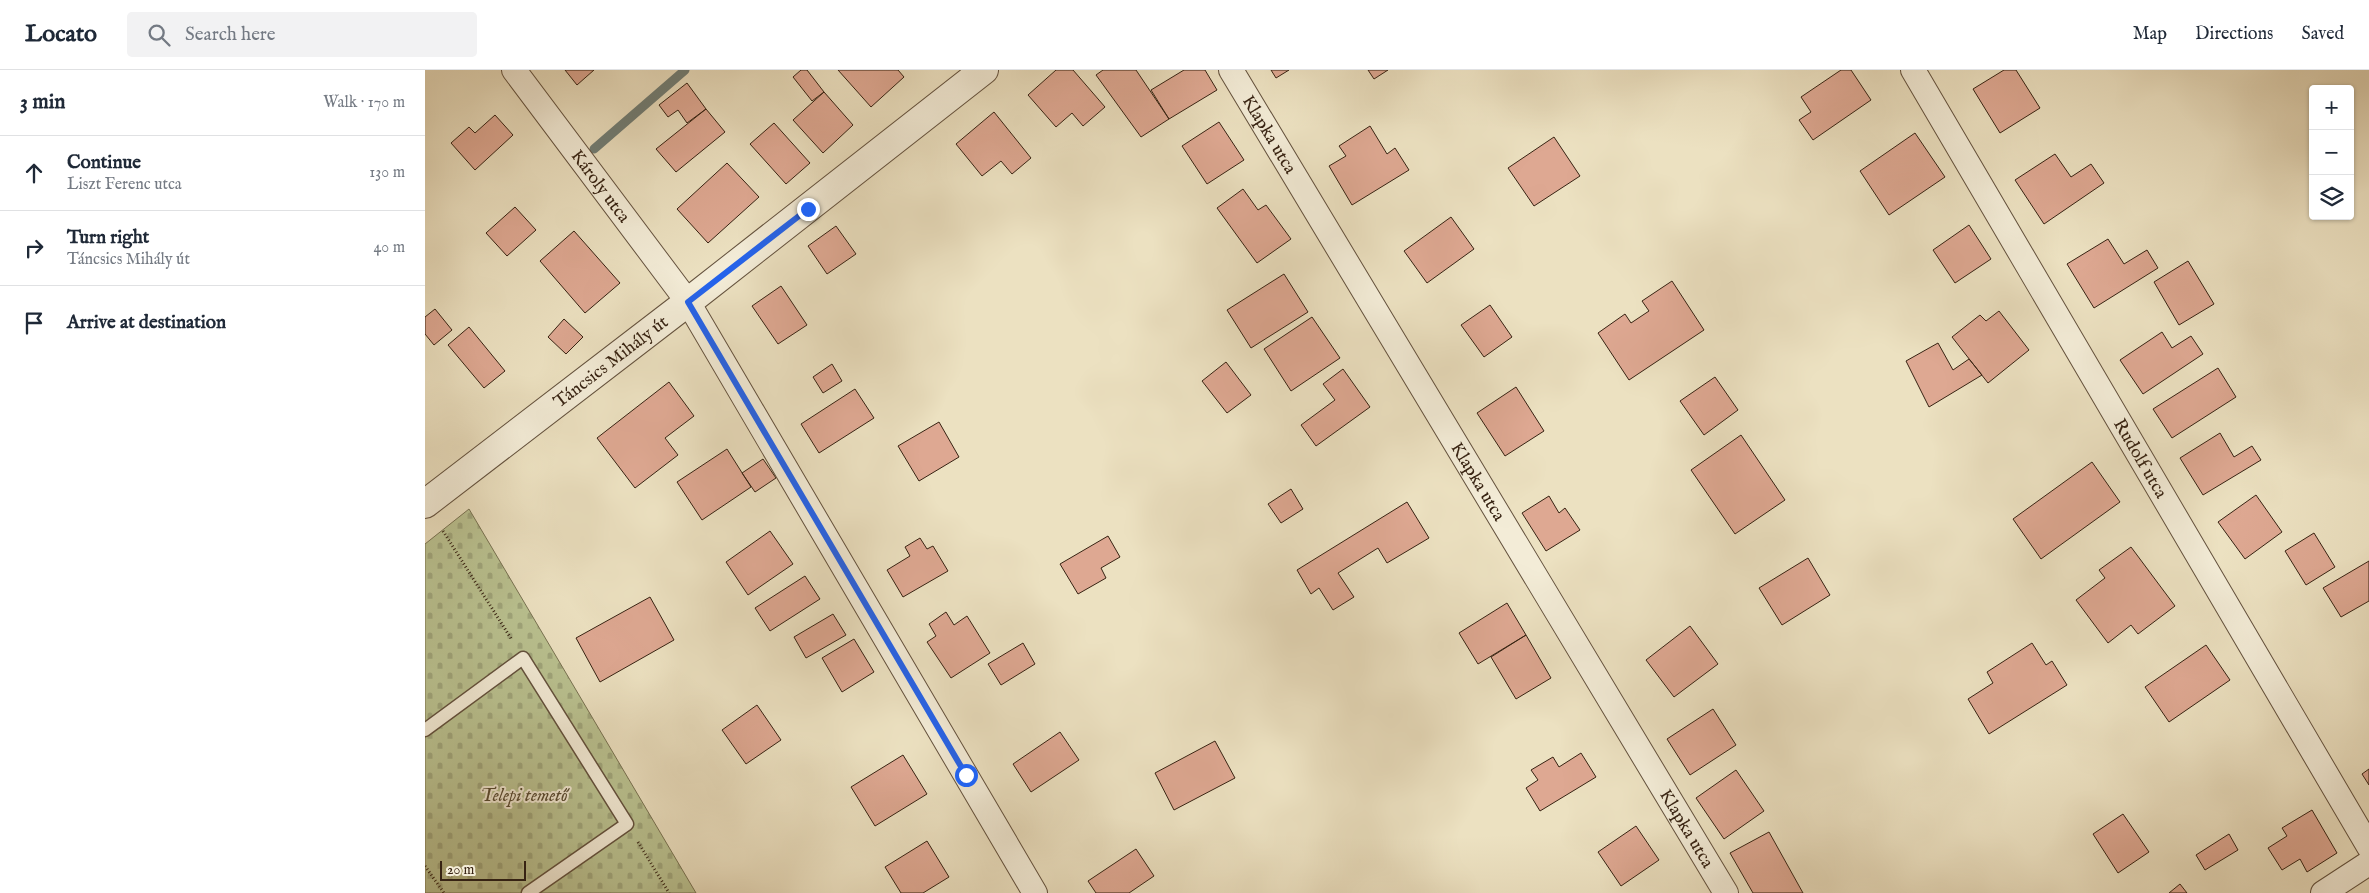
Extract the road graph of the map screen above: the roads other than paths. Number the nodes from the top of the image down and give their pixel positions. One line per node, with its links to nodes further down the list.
1 (514, 70): 5 (street, Károly utca)
2 (984, 70): 5 (street, Táncsics Mihály út)
3 (1231, 70): 12 (street, Klapka utca)
4 (1913, 70): 8 (street, Rudolf utca)
5 (688, 302): 6 (street, Táncsics Mihály út); 11 (street, Károly utca)
6 (425, 504)
7 (425, 730): 10 (lane)
8 (2369, 847)
9 (2369, 863): 13 (street)
10 (528, 893)
11 (1035, 893)
12 (1725, 893)
13 (2323, 893)

